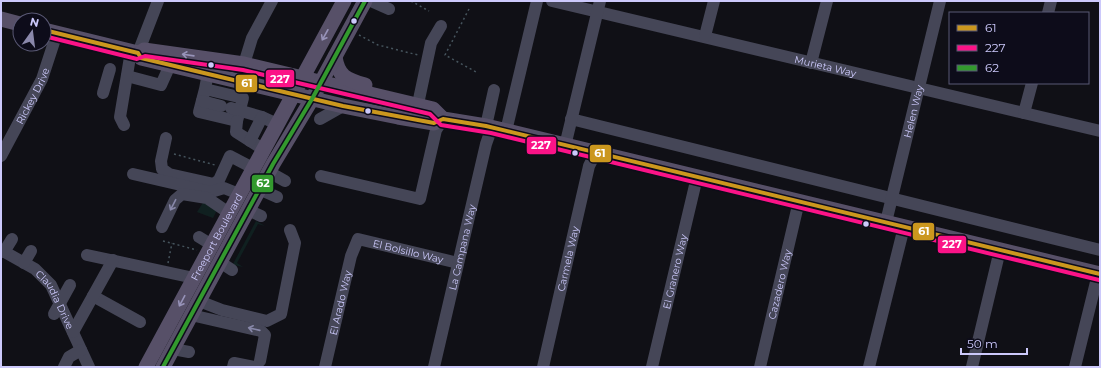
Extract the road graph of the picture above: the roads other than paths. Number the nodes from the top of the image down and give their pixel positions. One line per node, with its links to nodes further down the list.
1 (158, 1): 21 (street)
2 (272, 1): 24 (street)
3 (344, 1): 27 (main road, Freeport Boulevard, one-way to 27)
4 (365, 1): 22 (main road, Freeport Boulevard)
5 (371, 1): 13 (street)
6 (537, 1): 48 (street)
7 (552, 1): 12 (street, Murieta Way)
8 (714, 1): 19 (street)
9 (827, 1): 23 (street)
10 (940, 1): 31 (street, Helen Way)
11 (1051, 1): 14 (street)
12 (599, 6): 19 (street, Murieta Way); 45 (street)
13 (389, 9)
14 (1048, 12)
15 (1, 19): 16 (main road)
16 (12, 22)
17 (440, 26): 38 (street)
18 (52, 32): 21 (main road)
19 (704, 36): 23 (street, Murieta Way)
20 (47, 52): 55 (street, Rickey Drive)
21 (134, 52): 24 (main road, one-way to 21); 25 (main road); 28 (street)
22 (335, 57): 29 (main road, Freeport Boulevard); 38 (main road)
23 (811, 63): 31 (street, Murieta Way)
24 (244, 64): 27 (main road)
25 (170, 65): 26 (main road); 28 (street)
26 (208, 73): 32 (street); 35 (main road)
27 (303, 77): 29 (main road); 35 (main road, Freeport Boulevard)
28 (127, 78): 34 (street); 47 (street)
29 (321, 82): 36 (main road, Freeport Boulevard); 38 (main road)
30 (1032, 84): 41 (street)
31 (918, 88): 41 (street, Murieta Way); 65 (street, Helen Way)
32 (205, 89): 37 (street); 40 (street)
33 (494, 90): 48 (street)
34 (103, 93)
35 (293, 94): 36 (main road); 46 (main road, Freeport Boulevard)
36 (312, 98): 39 (main road); 57 (main road, Freeport Boulevard)
37 (202, 101): 40 (street); 40 (street)
38 (418, 104): 44 (main road)
39 (343, 106): 43 (street); 44 (main road)
40 (232, 111): 42 (street); 51 (street)
41 (1024, 113): 49 (street, Murieta Way)
42 (262, 117): 46 (street); 51 (street)
43 (320, 119)
44 (443, 119): 48 (main road); 59 (street)
45 (571, 120): 52 (street); 65 (street)
46 (277, 124): 53 (main road, Freeport Boulevard)
47 (124, 125)
48 (495, 128): 52 (main road); 83 (street, La Campana Way)
49 (1100, 131)
50 (166, 138): 56 (street)
51 (250, 141): 53 (street)
52 (565, 146): 54 (main road)
53 (263, 150): 56 (main road, Freeport Boulevard)
54 (596, 152): 60 (main road); 103 (street, Carmela Way)
55 (1, 154)
56 (253, 168): 63 (main road, Freeport Boulevard)
57 (269, 172): 61 (street); 62 (main road, Freeport Boulevard)
58 (133, 174): 63 (street)
59 (321, 176)
60 (697, 177): 66 (main road); 104 (street, El Granero Way)
61 (285, 181)
62 (260, 189): 64 (street); 88 (main road, Freeport Boulevard)
63 (240, 194): 67 (main road, Freeport Boulevard)
64 (277, 197)
65 (891, 199): 68 (street, Helen Way); 77 (street)
66 (799, 202): 68 (main road); 105 (street, Cazadero Way)
67 (229, 213): 69 (street, one-way to 69); 75 (main road, Freeport Boulevard)
68 (886, 222): 70 (main road)
69 (162, 227)
70 (904, 227): 76 (main road); 106 (street)
71 (290, 230): 88 (street)
72 (199, 237): 75 (street)
73 (12, 239): 78 (street)
74 (358, 239): 83 (street, El Bolsillo Way); 101 (street, El Arado Way)
75 (212, 245): 85 (main road, Freeport Boulevard)
76 (1000, 250): 84 (main road); 107 (street)
77 (1100, 250)
78 (3, 251): 82 (street, Claudia Drive)
79 (31, 251): 82 (street)
80 (87, 255): 81 (street)
81 (113, 260): 85 (street); 87 (street)
82 (24, 263): 89 (street, Claudia Drive)
83 (458, 263): 102 (street, La Campana Way)
84 (1099, 274): 108 (street)
85 (194, 278): 99 (main road, Freeport Boulevard, one-way to 99)
86 (70, 285): 89 (street)
87 (92, 297): 92 (street); 93 (street)
88 (199, 301): 91 (main road, Freeport Boulevard)
89 (60, 302): 90 (street); 93 (street, Claudia Drive)
90 (54, 314)
91 (191, 315): 94 (main road, Freeport Boulevard); 97 (street, one-way to 91)
92 (139, 323)
93 (73, 332): 96 (street, Claudia Drive)
94 (173, 349): 95 (street); 100 (main road, Freeport Boulevard)
95 (189, 352)
96 (88, 358): 98 (street)
97 (247, 363)
98 (64, 367)
99 (146, 367)
100 (163, 367)
101 (325, 367)
102 (434, 367)
103 (543, 367)
104 (652, 367)
105 (760, 367)
106 (869, 367)
107 (972, 367)
108 (1075, 367)

